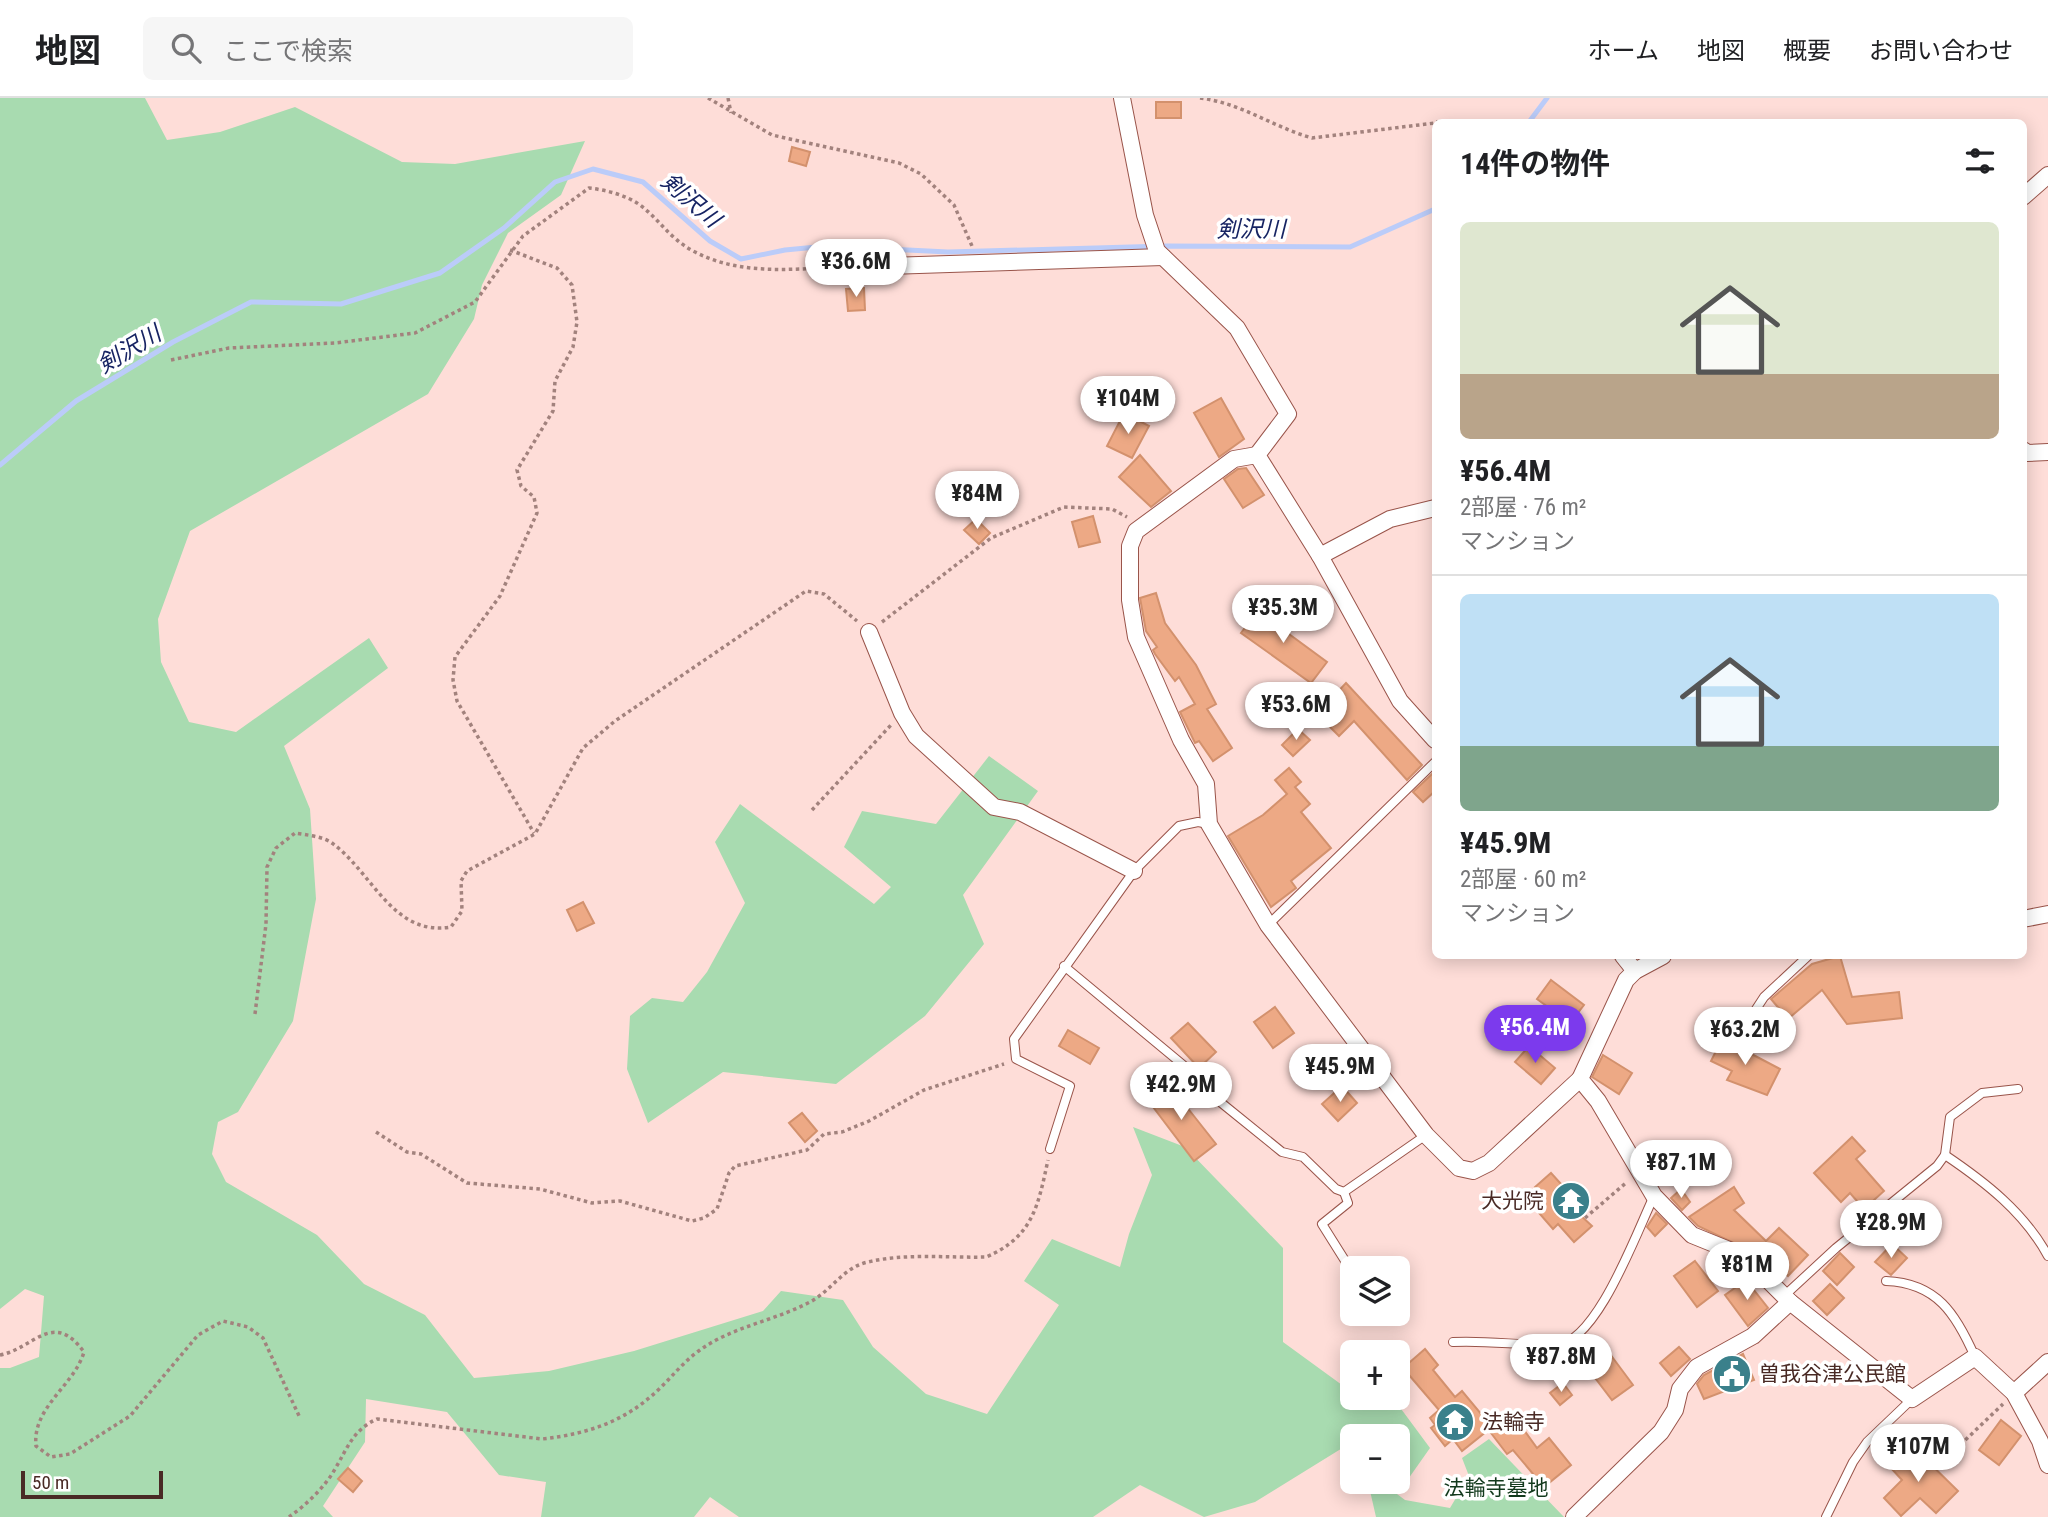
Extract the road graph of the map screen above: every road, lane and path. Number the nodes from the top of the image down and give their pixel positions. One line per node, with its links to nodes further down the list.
1 (708, 98): 5 (path)
2 (728, 98): 5 (path)
3 (1122, 98): 9 (street)
4 (1200, 98): 6 (path)
5 (730, 113): 11 (path)
6 (1432, 123)
7 (2048, 175): 8 (street)
8 (2027, 193)
9 (1157, 249): 11 (street); 16 (street)
10 (510, 250): 12 (path); 13 (path); 26 (path)
11 (976, 255): 12 (street)
12 (858, 267)
13 (170, 359)
14 (2048, 452): 15 (street)
15 (2027, 454)
16 (1257, 455): 18 (street); 19 (street)
17 (1432, 509): 19 (street)
18 (1143, 524): 20 (path); 25 (street)
19 (1320, 556): 22 (street)
20 (869, 632): 21 (street); 26 (path)
21 (902, 713): 24 (path); 27 (street)
22 (1432, 737)
23 (1432, 765): 30 (lane)
24 (812, 810)
25 (1209, 824): 27 (lane); 30 (street)
26 (535, 834): 36 (path)
27 (1135, 871): 34 (lane)
28 (2048, 914): 29 (street)
29 (2027, 918)
30 (1268, 925): 42 (street)
31 (1625, 959): 35 (street)
32 (1657, 959): 35 (street)
33 (1805, 959): 37 (lane)
34 (1065, 966): 38 (lane); 46 (lane)
35 (1635, 971): 39 (street)
36 (255, 1014)
37 (1747, 1023)
38 (1016, 1059): 41 (path); 43 (lane)
39 (1580, 1079): 42 (street); 45 (street)
40 (2018, 1089): 44 (lane)
41 (376, 1132)
42 (1426, 1135): 46 (lane)
43 (1051, 1149): 62 (path)
44 (1945, 1154): 49 (lane); 52 (lane)
45 (1640, 1172): 47 (street); 48 (path)
46 (1344, 1192): 50 (lane)
47 (1654, 1196): 52 (street); 53 (lane)
48 (1585, 1218)
49 (2048, 1255)
50 (1342, 1256)
51 (1886, 1281): 55 (lane)
52 (1787, 1299): 58 (street); 63 (street)
53 (1453, 1342)
54 (0, 1355): 59 (path)
55 (1975, 1357): 57 (street); 58 (street)
56 (2048, 1362): 57 (street)
57 (2014, 1393): 60 (street); 61 (path)
58 (1912, 1399): 64 (lane)
59 (300, 1418)
60 (2048, 1465)
61 (1935, 1469)
62 (289, 1517)
63 (1574, 1517)
64 (1826, 1517)

